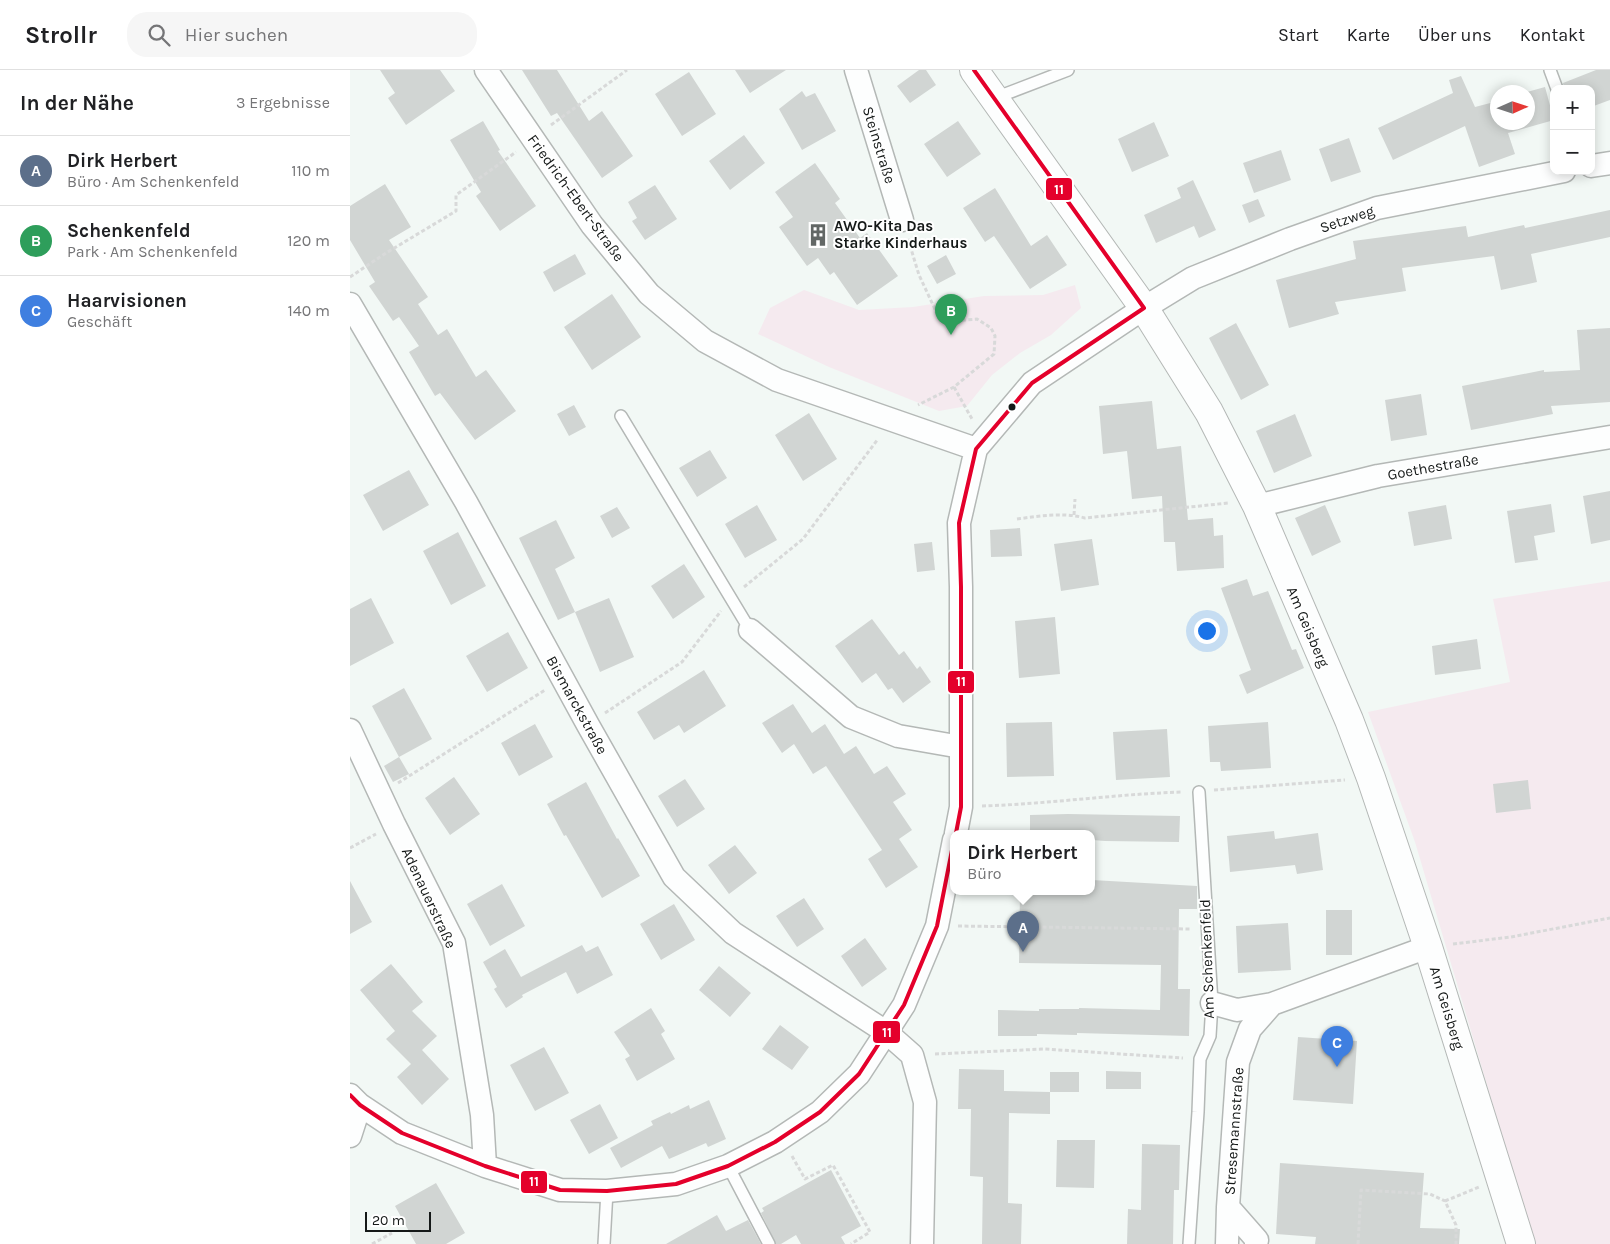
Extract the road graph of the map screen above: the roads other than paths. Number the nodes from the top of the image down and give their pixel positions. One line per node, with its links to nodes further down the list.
1 (486, 70): 16 (street, Friedrich-Ebert-Straße)
2 (856, 70): 11 (street, Steinstraße)
3 (974, 70): 7 (street, Am Geisberg)
4 (1068, 70): 7 (lane)
5 (1550, 70): 6 (lane)
6 (1556, 85)
7 (993, 98): 13 (street, Am Geisberg)
8 (1610, 163): 9 (street)
9 (1595, 165)
10 (1550, 174): 13 (street, Setzweg)
11 (902, 220)
12 (350, 304): 27 (street, Bismarckstraße)
13 (1144, 308): 16 (street); 17 (street, Am Geisberg)
14 (621, 416): 18 (lane)
15 (1610, 437): 17 (street, Goethestraße)
16 (980, 444): 20 (street)
17 (1257, 506): 24 (street, Am Geisberg)
18 (750, 630): 20 (street)
19 (350, 730): 30 (street, Adenauerstraße)
20 (961, 747): 22 (street)
21 (1199, 792): 25 (lane, Am Schenkenfeld)
22 (957, 830)
23 (950, 860): 27 (street)
24 (1428, 946): 26 (street, Stresemannstraße); 40 (street, Am Geisberg)
25 (1212, 1003): 26 (street, Stresemannstraße); 37 (lane, Am Schenkenfeld)
26 (1272, 1004): 33 (street, Stresemannstraße)
27 (886, 1032): 31 (street); 36 (street, Bismarckstraße)
28 (355, 1100): 29 (street); 30 (street)
29 (350, 1136)
30 (485, 1166): 32 (street)
31 (728, 1166): 32 (street); 35 (lane)
32 (607, 1191): 34 (lane)
33 (1228, 1207): 38 (street, Stresemannstraße); 39 (street, Stresemannstraße)
34 (604, 1244)
35 (768, 1244)
36 (922, 1244)
37 (1189, 1244)
38 (1227, 1244)
39 (1256, 1244)
40 (1520, 1244)

